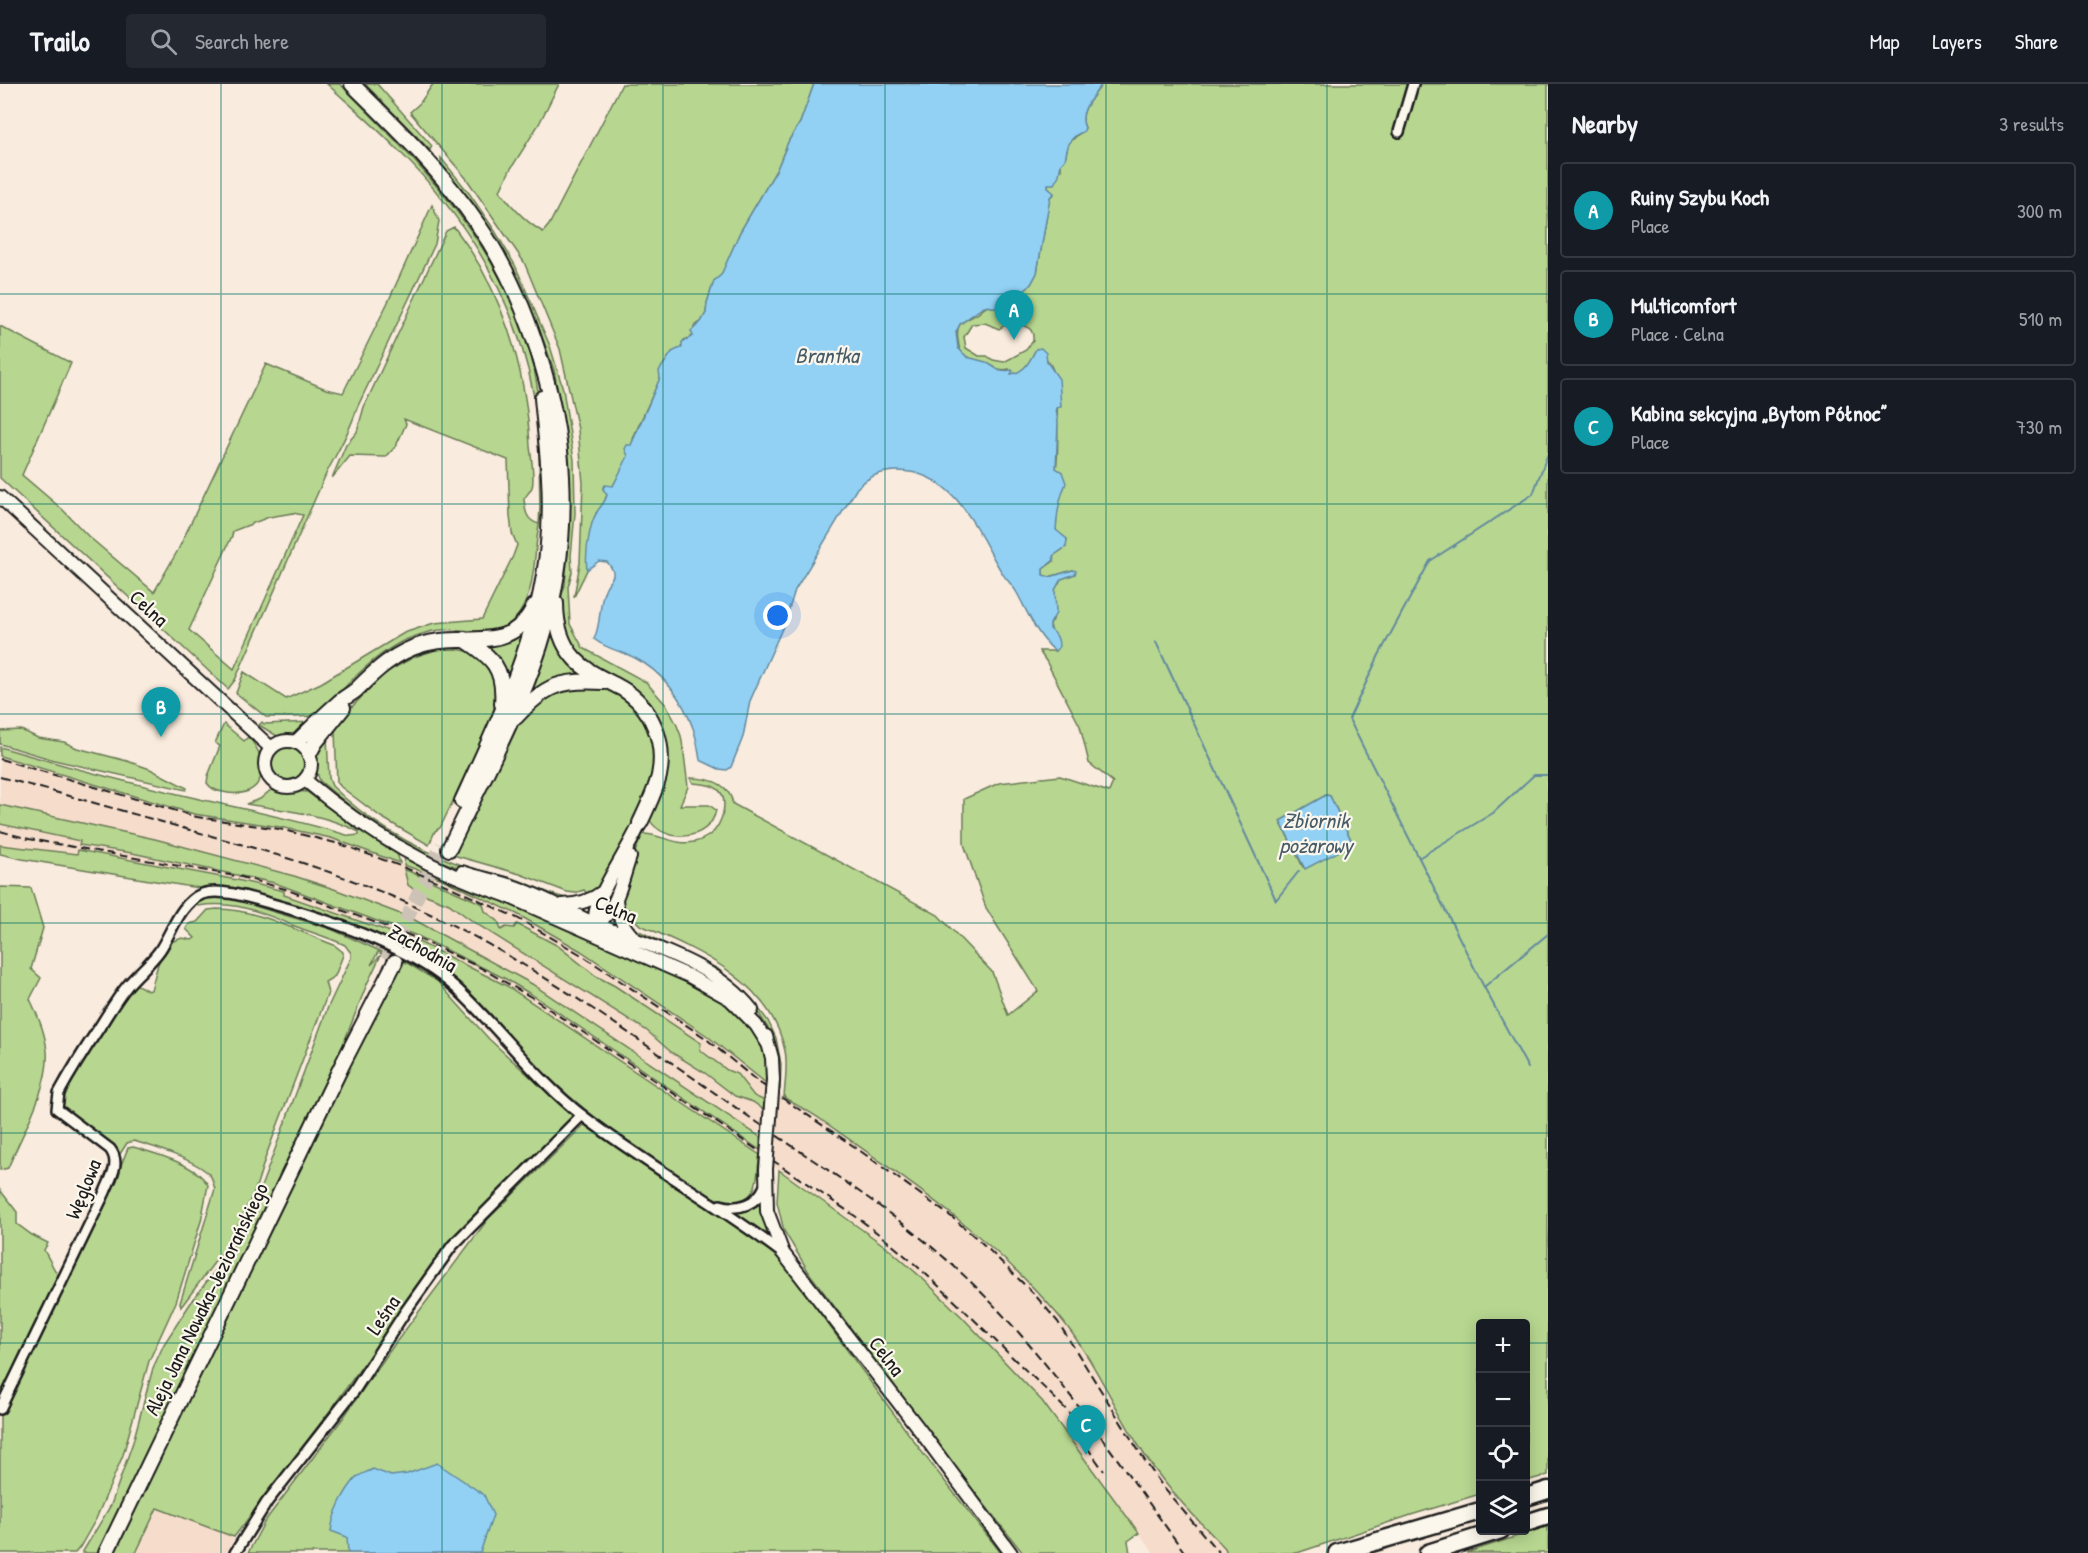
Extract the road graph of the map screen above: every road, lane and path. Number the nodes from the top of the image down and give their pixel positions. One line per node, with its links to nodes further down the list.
1 (352, 84): 5 (main road)
2 (1413, 84): 3 (street)
3 (1399, 132)
4 (0, 497): 11 (street, Celna)
5 (549, 584): 6 (main road); 7 (main road); 9 (main road)
6 (464, 639): 8 (main road); 9 (main road)
7 (607, 682): 9 (main road); 14 (main road)
8 (354, 692): 10 (main road); 12 (main road)
9 (505, 721): 15 (main road)
10 (297, 742): 11 (street); 12 (street)
11 (271, 748): 13 (street)
12 (309, 754): 13 (street)
13 (305, 780): 16 (street, Celna)
14 (638, 827): 17 (street); 19 (street)
15 (446, 847)
16 (416, 856): 20 (street, Celna); 22 (street, Celna)
17 (604, 891): 20 (street); 21 (street)
18 (201, 895): 27 (street, Zachodnia); 31 (street, Węglowa)
19 (615, 900): 21 (street); 23 (street)
20 (558, 905): 21 (street, Celna)
21 (597, 924): 22 (street); 23 (street, Celna); 24 (street)
22 (573, 925): 24 (street, Celna)
23 (637, 939): 26 (street, Celna)
24 (616, 944): 26 (street, Celna)
25 (391, 960): 38 (main road, Aleja Jana Nowaka-Jeziorańskiego)
26 (768, 1044): 28 (street, Celna, bridge)
27 (582, 1115): 29 (street, Zachodnia); 39 (street, Leśna)
28 (765, 1185): 29 (street); 30 (street, Celna)
29 (704, 1198): 30 (street)
30 (783, 1253): 40 (street, Celna)
31 (0, 1409)
32 (1548, 1490): 33 (highway)
33 (1530, 1496)
34 (1476, 1512): 41 (highway)
35 (1548, 1516): 36 (highway)
36 (1530, 1522)
37 (1485, 1535): 42 (highway)
38 (106, 1553)
39 (235, 1553)
40 (1011, 1553)
41 (1337, 1553)
42 (1428, 1553)

